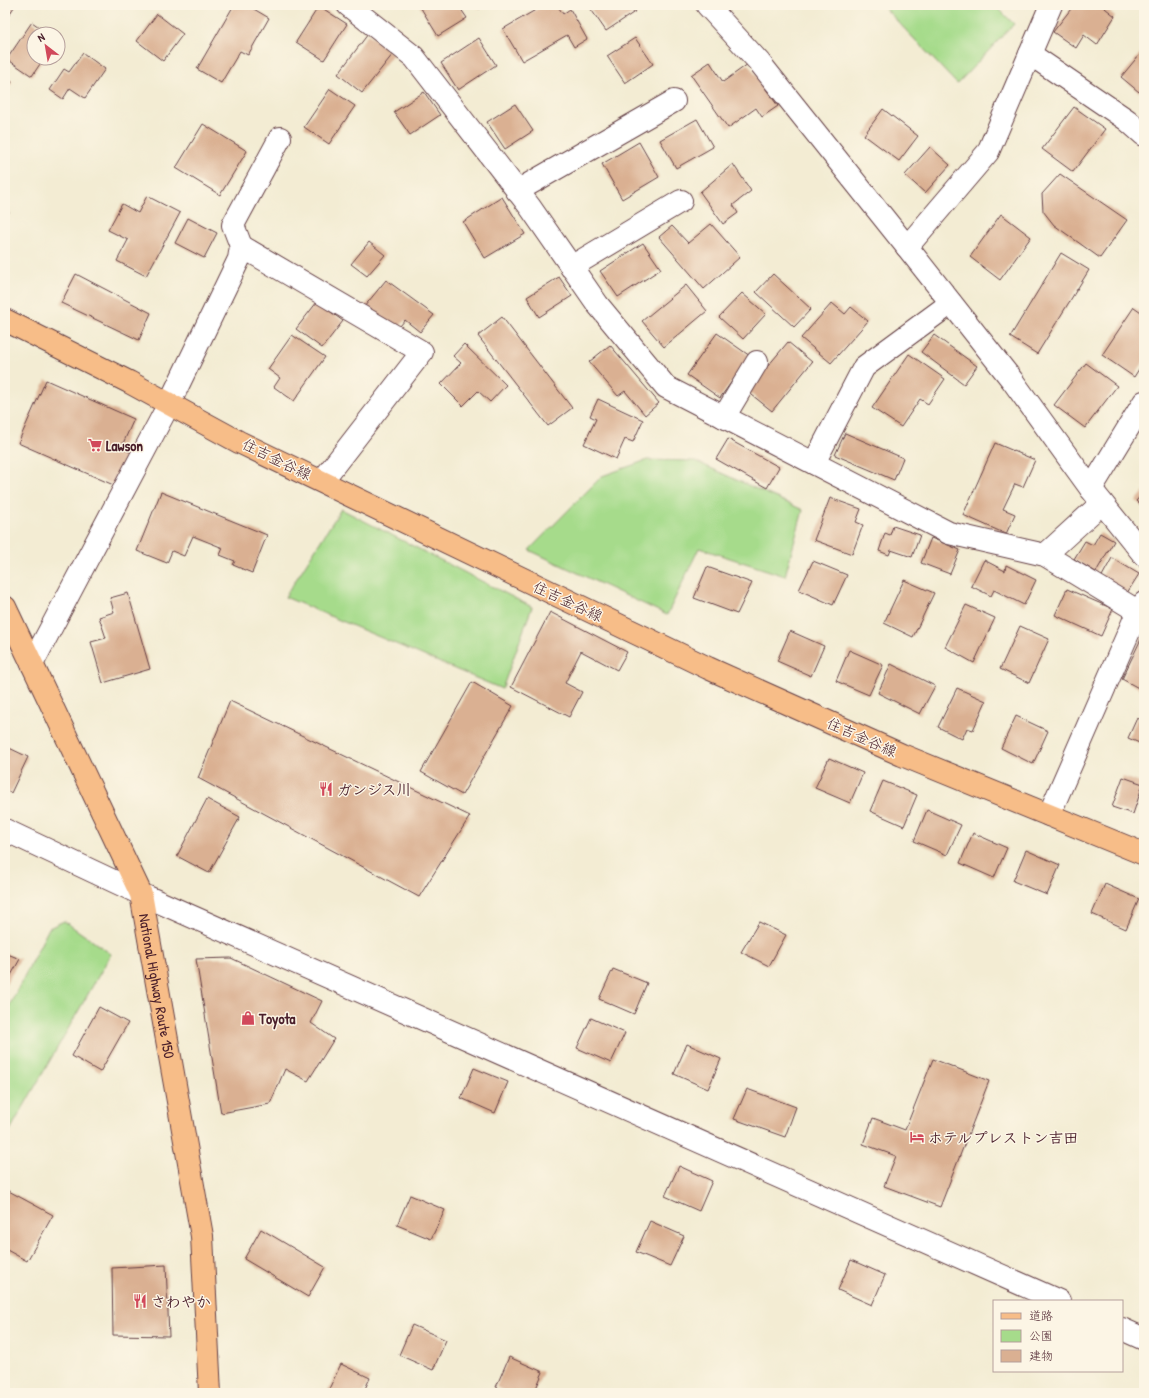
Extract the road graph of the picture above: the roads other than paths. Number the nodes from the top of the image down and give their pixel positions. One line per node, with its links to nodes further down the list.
1 (348, 5): 8 (street)
2 (707, 5): 11 (street)
3 (1051, 5): 4 (street)
4 (1030, 54): 6 (street); 11 (street)
5 (674, 101): 8 (street)
6 (1144, 135)
7 (280, 138): 10 (street)
8 (517, 191): 12 (street)
9 (681, 201): 12 (street)
10 (241, 246): 17 (street); 20 (street)
11 (907, 247): 13 (street)
12 (571, 267): 18 (street)
13 (951, 303): 19 (street); 21 (street)
14 (5, 320): 17 (main road, 住吉金谷線)
15 (757, 362): 18 (street)
16 (1144, 402): 21 (street)
17 (169, 404): 20 (main road, 住吉金谷線); 26 (street)
18 (724, 417): 19 (street)
19 (814, 463): 22 (street)
20 (322, 481): 27 (main road, 住吉金谷線)
21 (1096, 496): 22 (street); 23 (street)
22 (1045, 555): 25 (street)
23 (1144, 555)
24 (5, 607): 26 (main road, National Highway Route 150)
25 (1142, 610): 27 (street)
26 (32, 664): 30 (main road, National Highway Route 150)
27 (1049, 815): 29 (main road, 住吉金谷線)
28 (5, 830): 30 (street)
29 (1144, 854)
30 (141, 894): 31 (street); 34 (main road, National Highway Route 150)
31 (1058, 1300)
32 (1123, 1329): 33 (street)
33 (1144, 1339)
34 (210, 1393)

